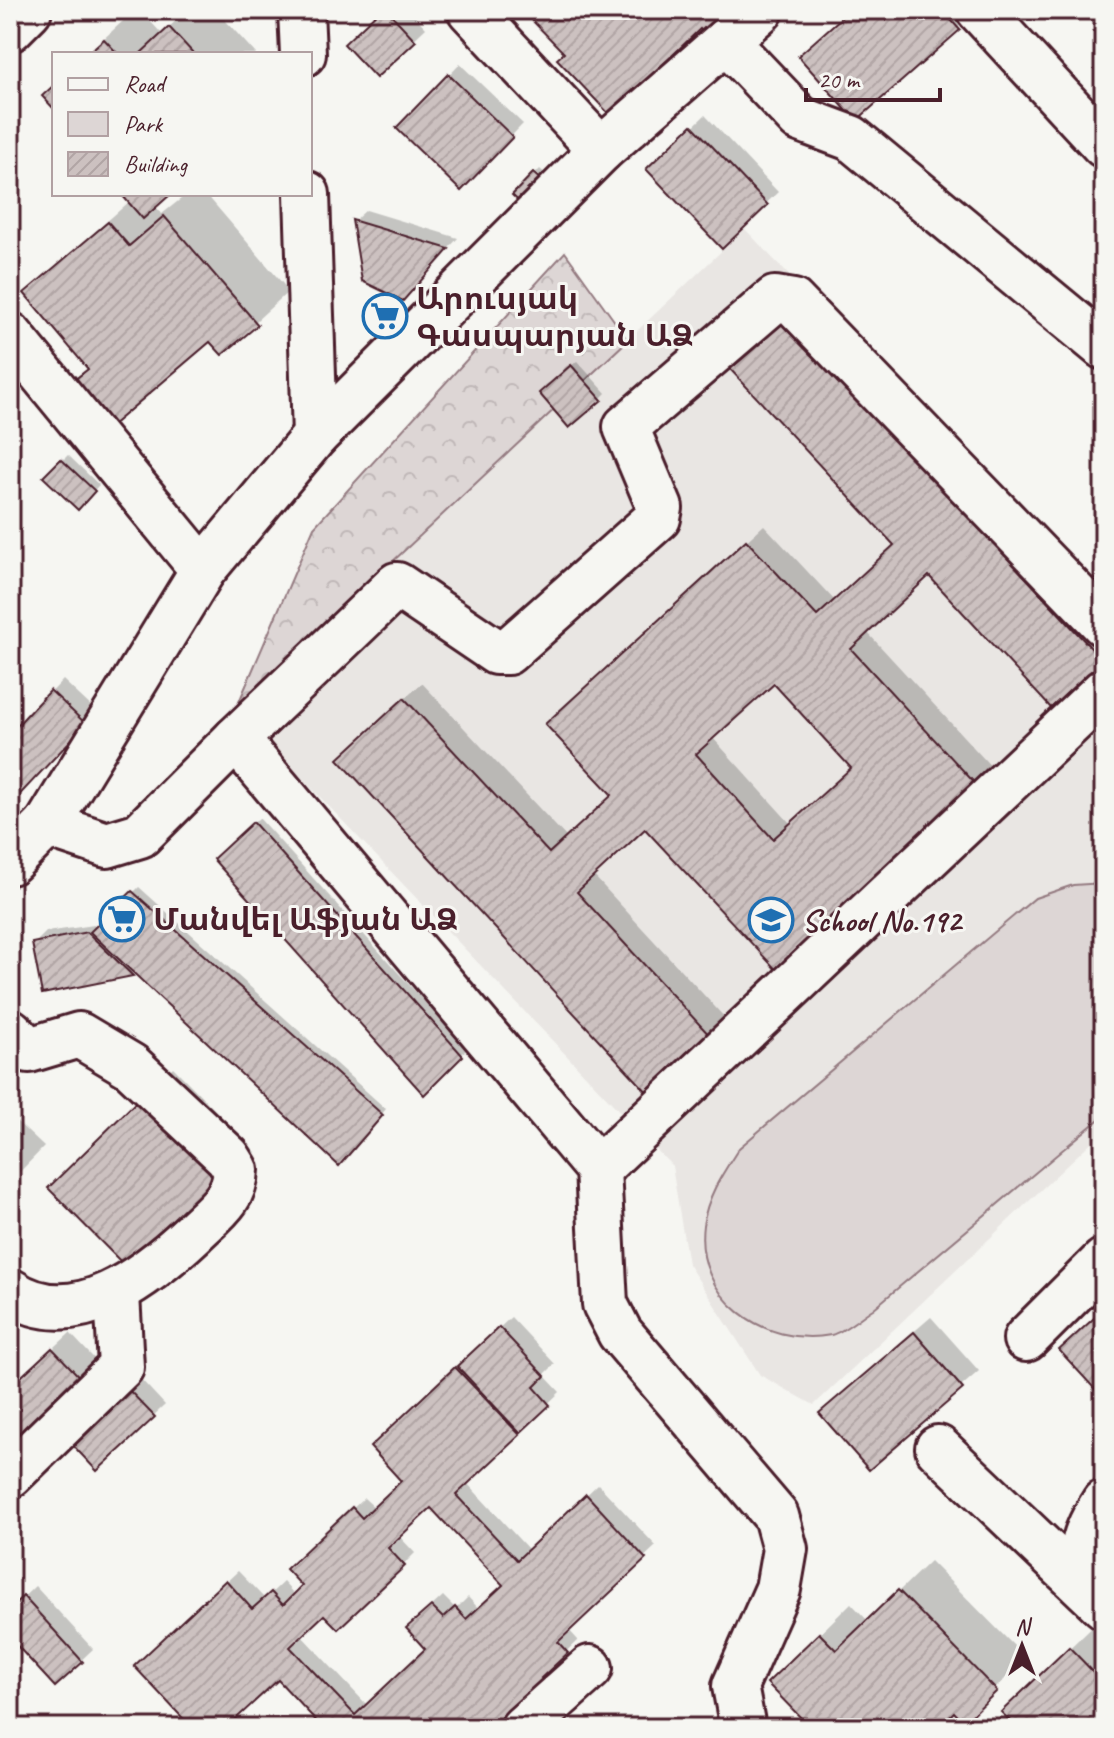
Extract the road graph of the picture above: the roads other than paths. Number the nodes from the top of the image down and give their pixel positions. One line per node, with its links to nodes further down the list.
1 (29, 10): 6 (lane)
2 (301, 10): 8 (lane)
3 (470, 10): 10 (lane)
4 (761, 10): 7 (lane)
5 (979, 10): 9 (lane)
6 (10, 29)
7 (726, 41): 10 (lane); 13 (lane)
8 (303, 52)
9 (1104, 145)
10 (601, 150): 14 (lane)
11 (307, 196): 14 (lane)
12 (10, 335): 15 (lane)
13 (1104, 347)
14 (315, 436): 15 (lane)
15 (203, 570): 19 (lane)
16 (1104, 624): 18 (lane)
17 (1104, 691): 22 (lane)
18 (236, 739): 19 (lane); 22 (lane)
19 (47, 825): 20 (lane)
20 (10, 862)
21 (10, 1031): 25 (lane)
22 (598, 1169): 33 (lane)
23 (1104, 1261): 26 (lane)
24 (10, 1291): 25 (lane)
25 (117, 1294): 28 (lane)
26 (1026, 1339)
27 (938, 1448): 30 (lane)
28 (10, 1475)
29 (1104, 1502): 30 (lane)
30 (1097, 1598)
31 (590, 1668): 32 (lane)
32 (523, 1728)
33 (743, 1728)

